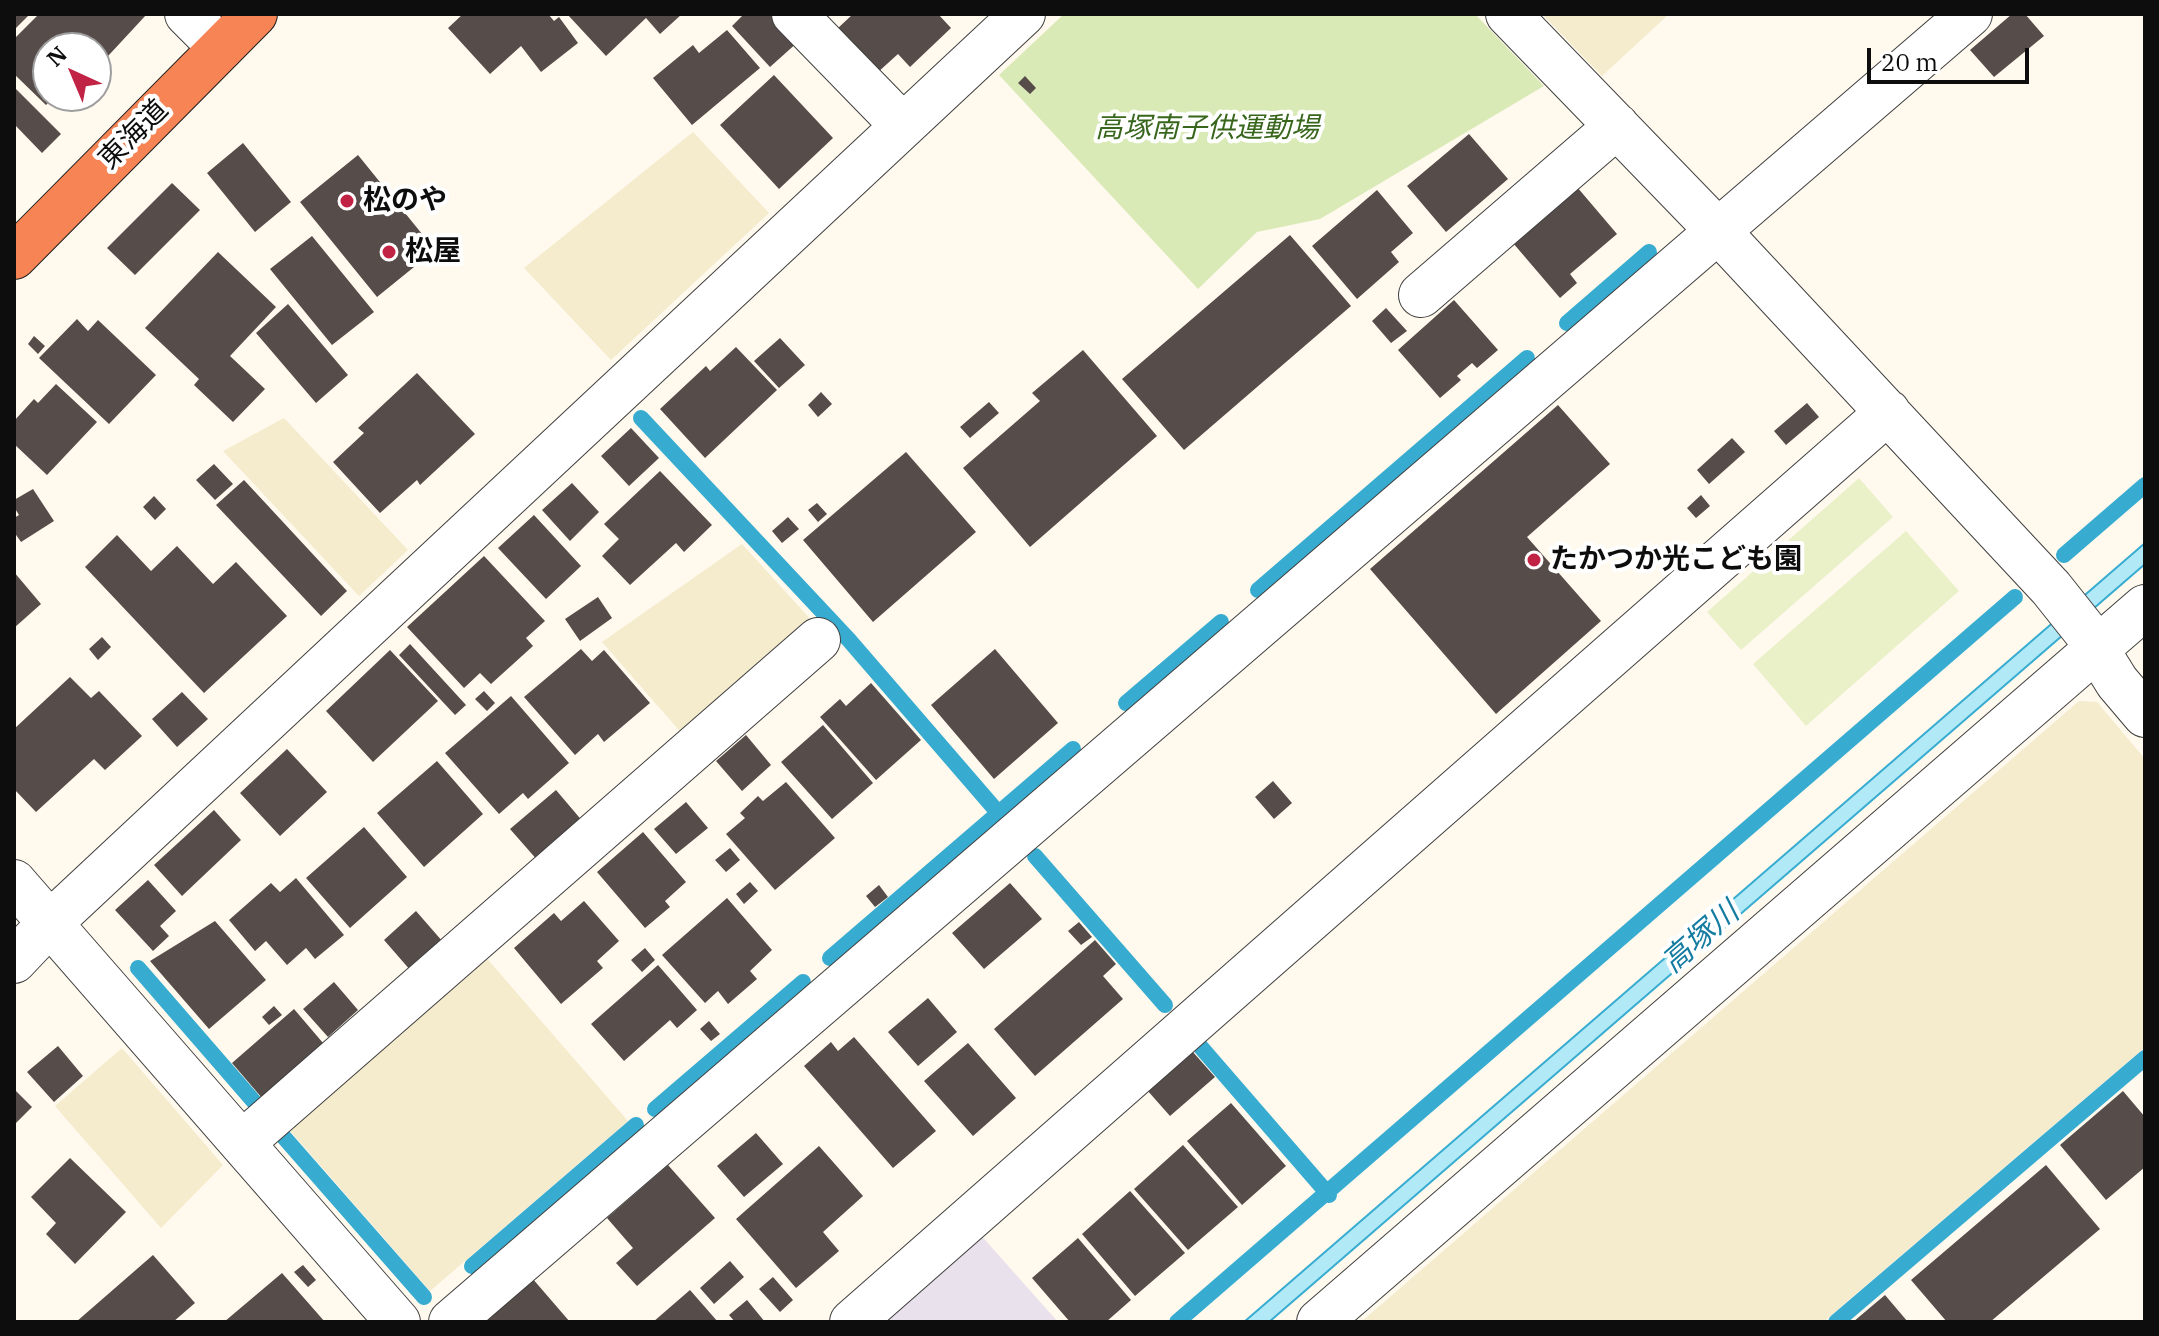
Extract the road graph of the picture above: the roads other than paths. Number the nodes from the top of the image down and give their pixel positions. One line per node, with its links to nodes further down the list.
1 (187, 14): 7 (street)
2 (255, 14): 7 (highway, 東海道)
3 (794, 14): 8 (street)
4 (1023, 14): 8 (street)
5 (1508, 14): 9 (street)
6 (1970, 14): 10 (street)
7 (221, 48): 11 (highway, 東海道)
8 (903, 126): 19 (street)
9 (1617, 126): 10 (street); 12 (street)
10 (1718, 231): 13 (street); 23 (street)
11 (14, 257)
12 (1421, 295)
13 (1888, 412): 15 (street); 24 (street)
14 (2145, 607): 15 (street)
15 (2081, 627): 17 (street); 25 (street)
16 (818, 640): 21 (street)
17 (2145, 715)
18 (14, 882): 19 (street)
19 (50, 923): 20 (street); 21 (street)
20 (14, 961)
21 (242, 1143): 22 (street)
22 (398, 1322)
23 (451, 1322)
24 (852, 1322)
25 (1319, 1322)

